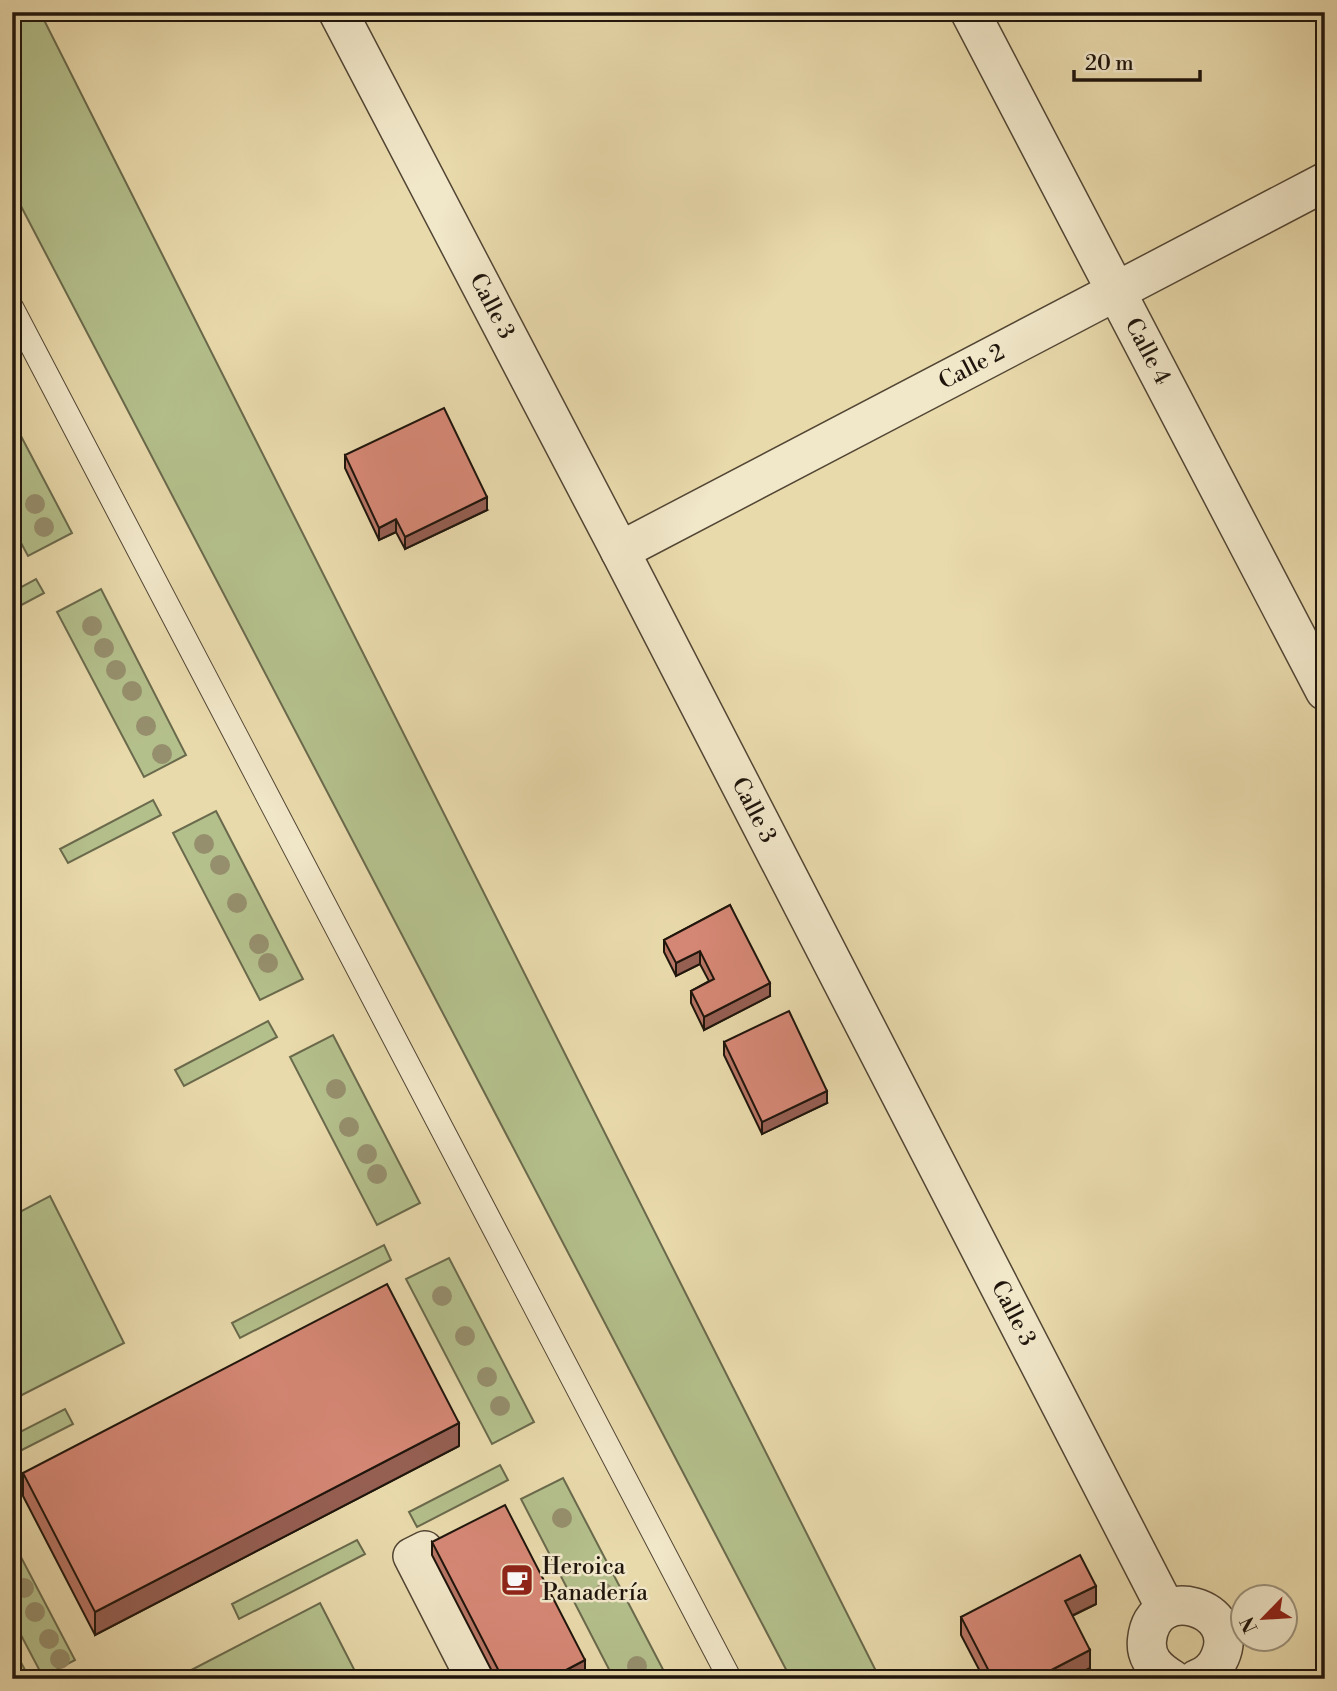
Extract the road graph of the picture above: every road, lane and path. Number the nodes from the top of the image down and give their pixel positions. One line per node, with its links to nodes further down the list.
1 (338, 12): 6 (street, Calle 3)
2 (970, 12): 4 (street, Calle 4)
3 (1325, 182): 4 (street, Calle 2)
4 (1116, 292): 6 (street, Calle 2); 7 (street, Calle 4)
5 (12, 308): 13 (lane)
6 (620, 551): 9 (street, Calle 3)
7 (1325, 691)
8 (416, 1547): 10 (street); 11 (street); 12 (street)
9 (1166, 1609): 14 (street); 15 (street)
10 (474, 1679)
11 (483, 1679)
12 (492, 1679)
13 (730, 1679)
14 (1172, 1679)
15 (1197, 1679)

